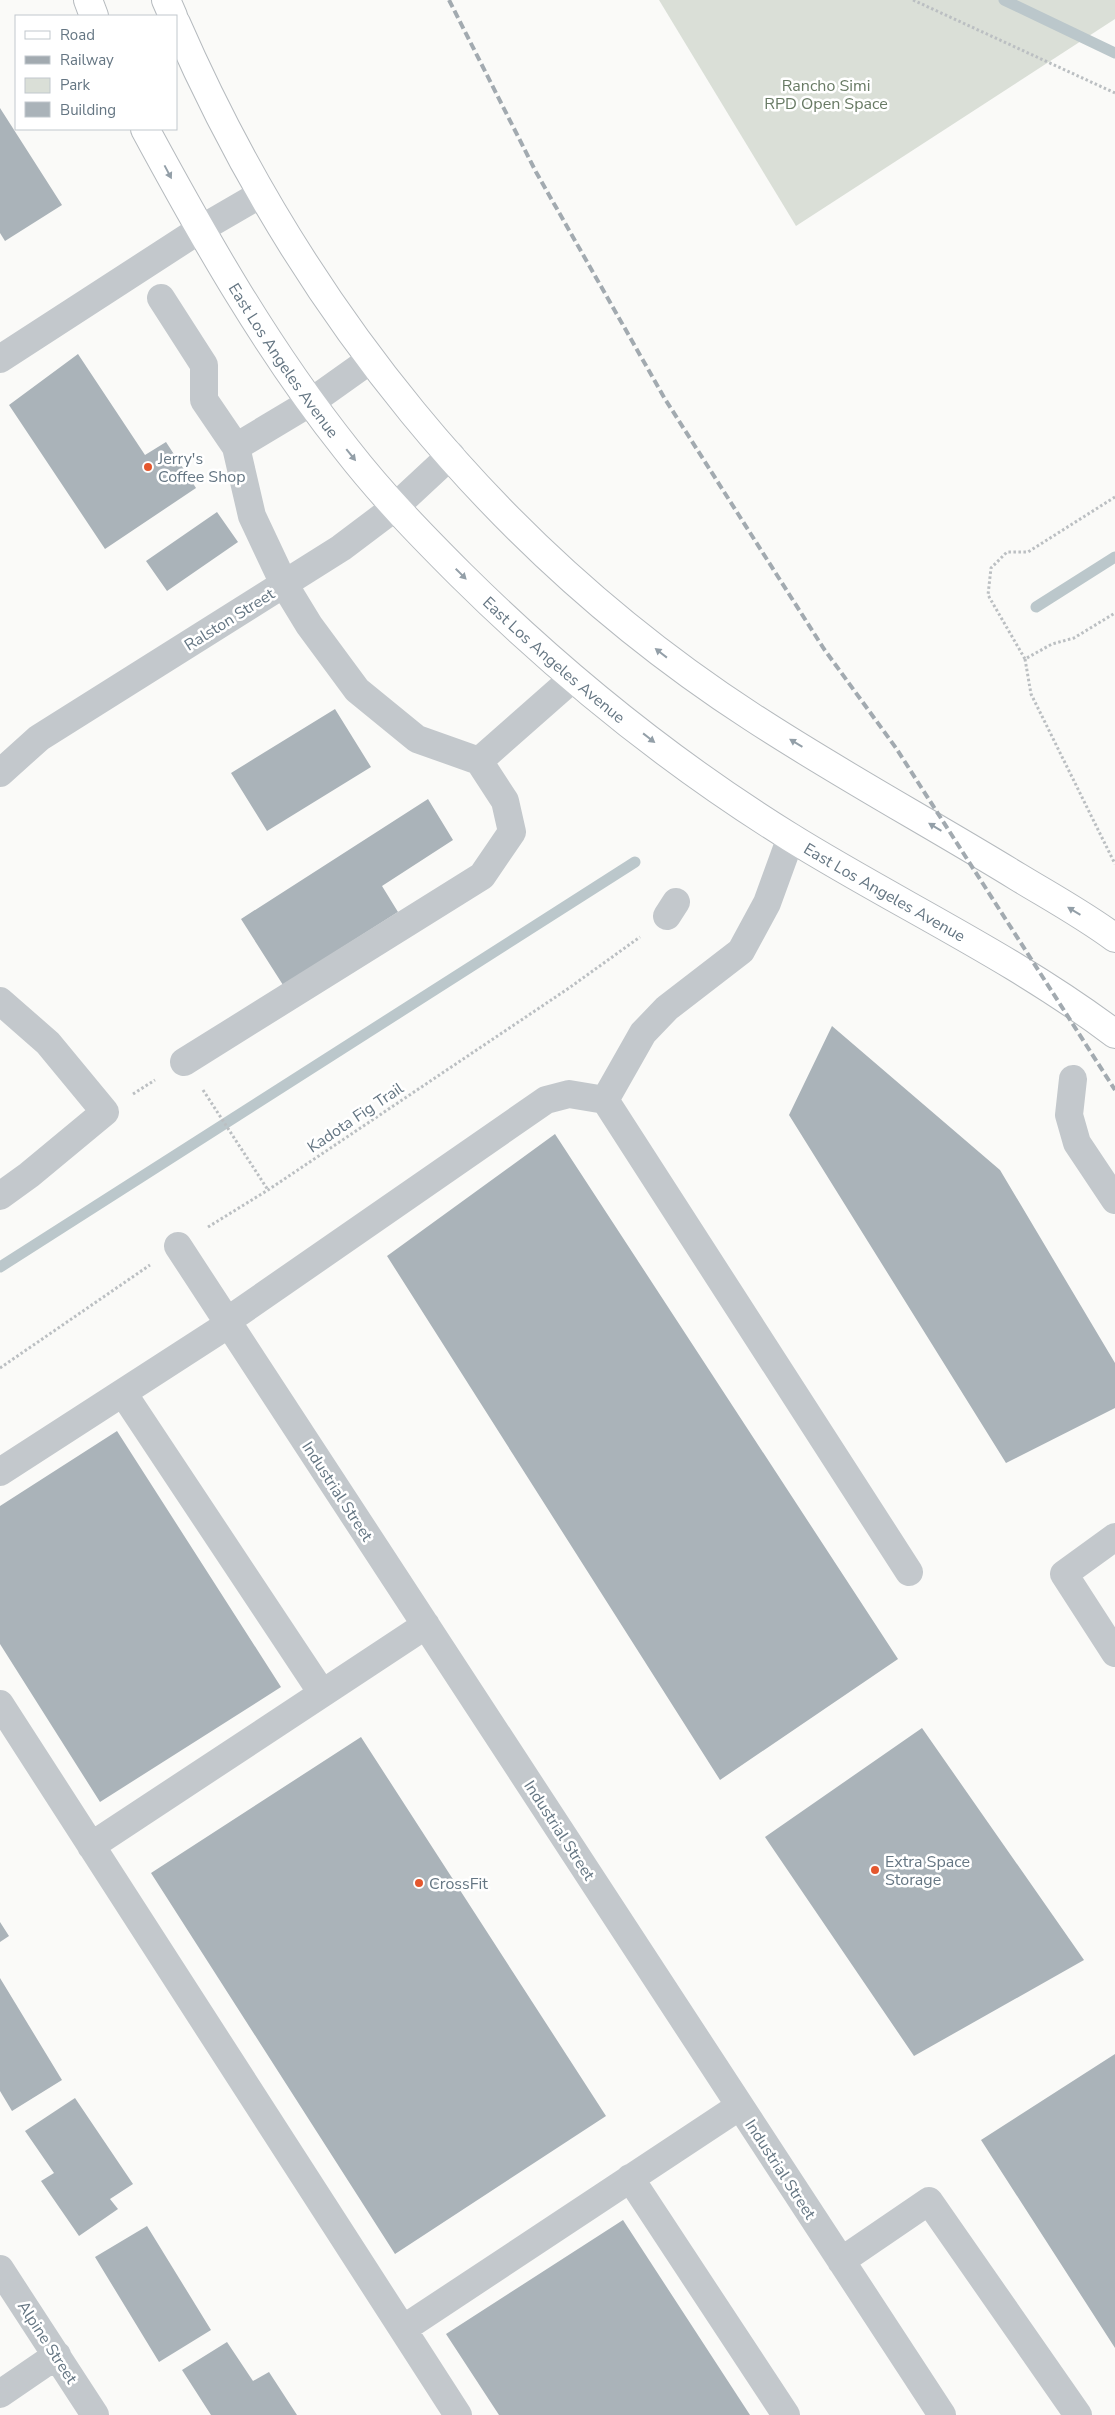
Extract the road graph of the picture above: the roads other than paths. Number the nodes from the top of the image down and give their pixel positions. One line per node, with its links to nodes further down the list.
1 (88, 0): 3 (main road)
2 (166, 0): 4 (main road)
3 (94, 15)
4 (173, 15)
5 (178, 27): 7 (main road)
6 (146, 130): 8 (main road, East Los Angeles Avenue, one-way to 8)
7 (261, 194): 8 (street); 11 (main road)
8 (200, 230): 10 (street); 12 (main road, East Los Angeles Avenue)
9 (161, 298): 13 (street)
10 (0, 359)
11 (370, 360): 12 (street); 14 (main road)
12 (311, 402): 13 (street); 15 (main road, East Los Angeles Avenue, one-way to 15)
13 (236, 447): 16 (street)
14 (451, 455): 15 (street, Ralston Street); 21 (main road, one-way to 14)
15 (394, 508): 16 (street, Ralston Street); 17 (main road, East Los Angeles Avenue, one-way to 17)
16 (284, 584): 18 (street); 19 (street, Ralston Street)
17 (572, 679): 18 (street); 20 (main road, East Los Angeles Avenue, one-way to 20)
18 (479, 761): 24 (street)
19 (0, 773)
20 (791, 837): 23 (main road, East Los Angeles Avenue); 26 (street)
21 (1115, 938)
22 (0, 1001): 27 (street)
23 (1115, 1034)
24 (184, 1062)
25 (1073, 1078): 28 (street)
26 (605, 1100): 30 (street); 34 (street)
27 (0, 1196)
28 (1115, 1200)
29 (178, 1246): 30 (street, Industrial Street)
30 (228, 1323): 31 (street); 35 (street, Industrial Street)
31 (124, 1392): 32 (street); 37 (street)
32 (0, 1472)
33 (1115, 1537): 36 (street)
34 (909, 1572)
35 (426, 1625): 37 (street); 40 (street, Industrial Street)
36 (1115, 1653)
37 (322, 1694): 39 (street)
38 (0, 1704): 39 (street)
39 (91, 1846): 44 (street)
40 (740, 2106): 41 (street); 42 (street, Industrial Street)
41 (630, 2178): 44 (street); 49 (street)
42 (841, 2261): 50 (street, Industrial Street); 51 (street)
43 (0, 2269): 45 (street, Alpine Street)
44 (403, 2329): 48 (street)
45 (57, 2355): 46 (street); 47 (street, Alpine Street)
46 (0, 2394)
47 (96, 2415)
48 (458, 2415)
49 (786, 2415)
50 (942, 2415)
51 (1078, 2415)

